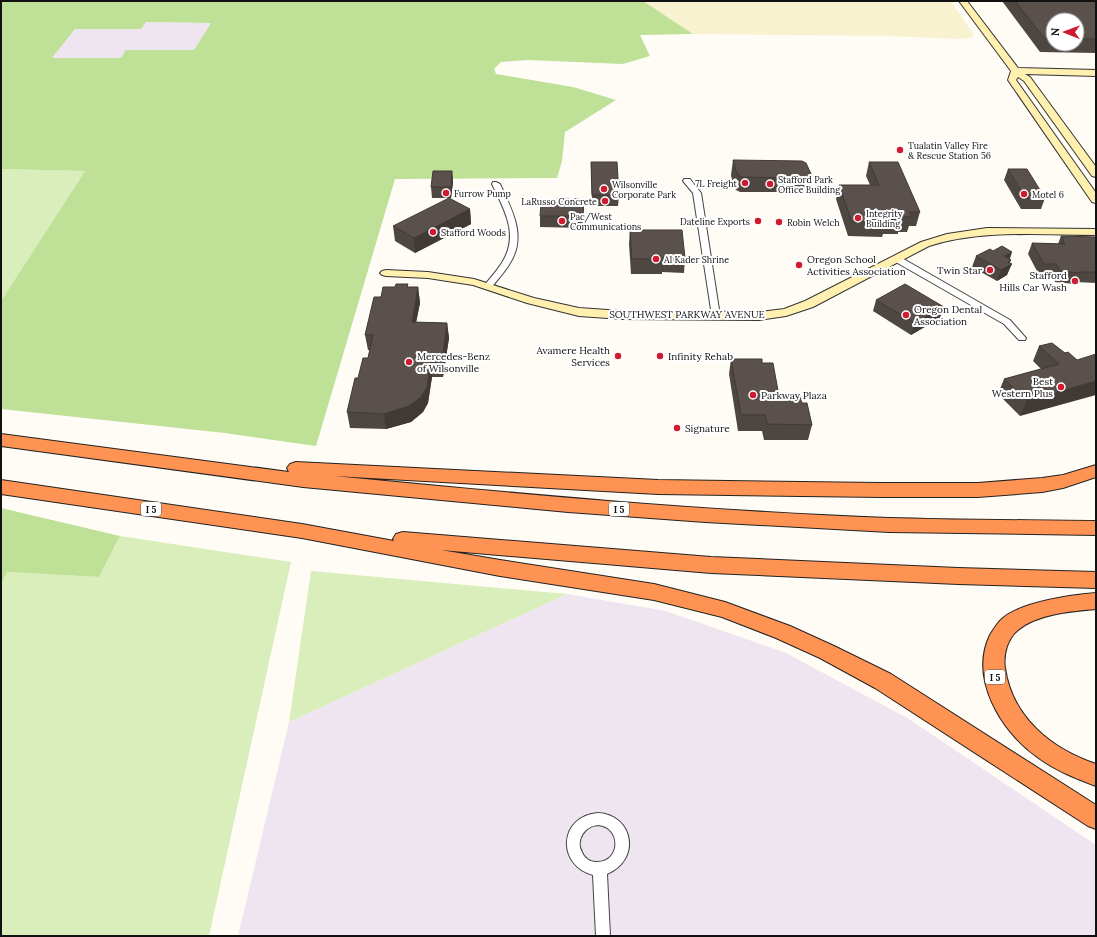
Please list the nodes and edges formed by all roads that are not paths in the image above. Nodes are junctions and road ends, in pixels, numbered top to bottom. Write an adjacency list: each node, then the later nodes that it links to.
1 (963, 1): 2 (street)
2 (1015, 71): 3 (street); 4 (street); 7 (street)
3 (1096, 73)
4 (1096, 174)
5 (687, 181): 12 (street)
6 (496, 184): 11 (street)
7 (1096, 200)
8 (1096, 232): 9 (street, SOUTHWEST PARKWAY AVENUE)
9 (897, 259): 12 (street, SOUTHWEST PARKWAY AVENUE); 13 (street)
10 (386, 273): 11 (street, SOUTHWEST PARKWAY AVENUE)
11 (488, 286): 12 (street, SOUTHWEST PARKWAY AVENUE)
12 (716, 316)
13 (1022, 338)
14 (1, 440): 15 (highway, I 5)
15 (173, 462): 16 (highway, I 5); 18 (highway, I 5)
16 (1096, 471)
17 (1, 487): 19 (highway, I 5)
18 (1096, 527)
19 (302, 531): 20 (highway, I 5); 23 (highway, I 5)
20 (1096, 580)
21 (1096, 602): 22 (highway, I 5)
22 (1096, 775)
23 (1096, 818)
24 (600, 869): 25 (street)
25 (603, 936)

